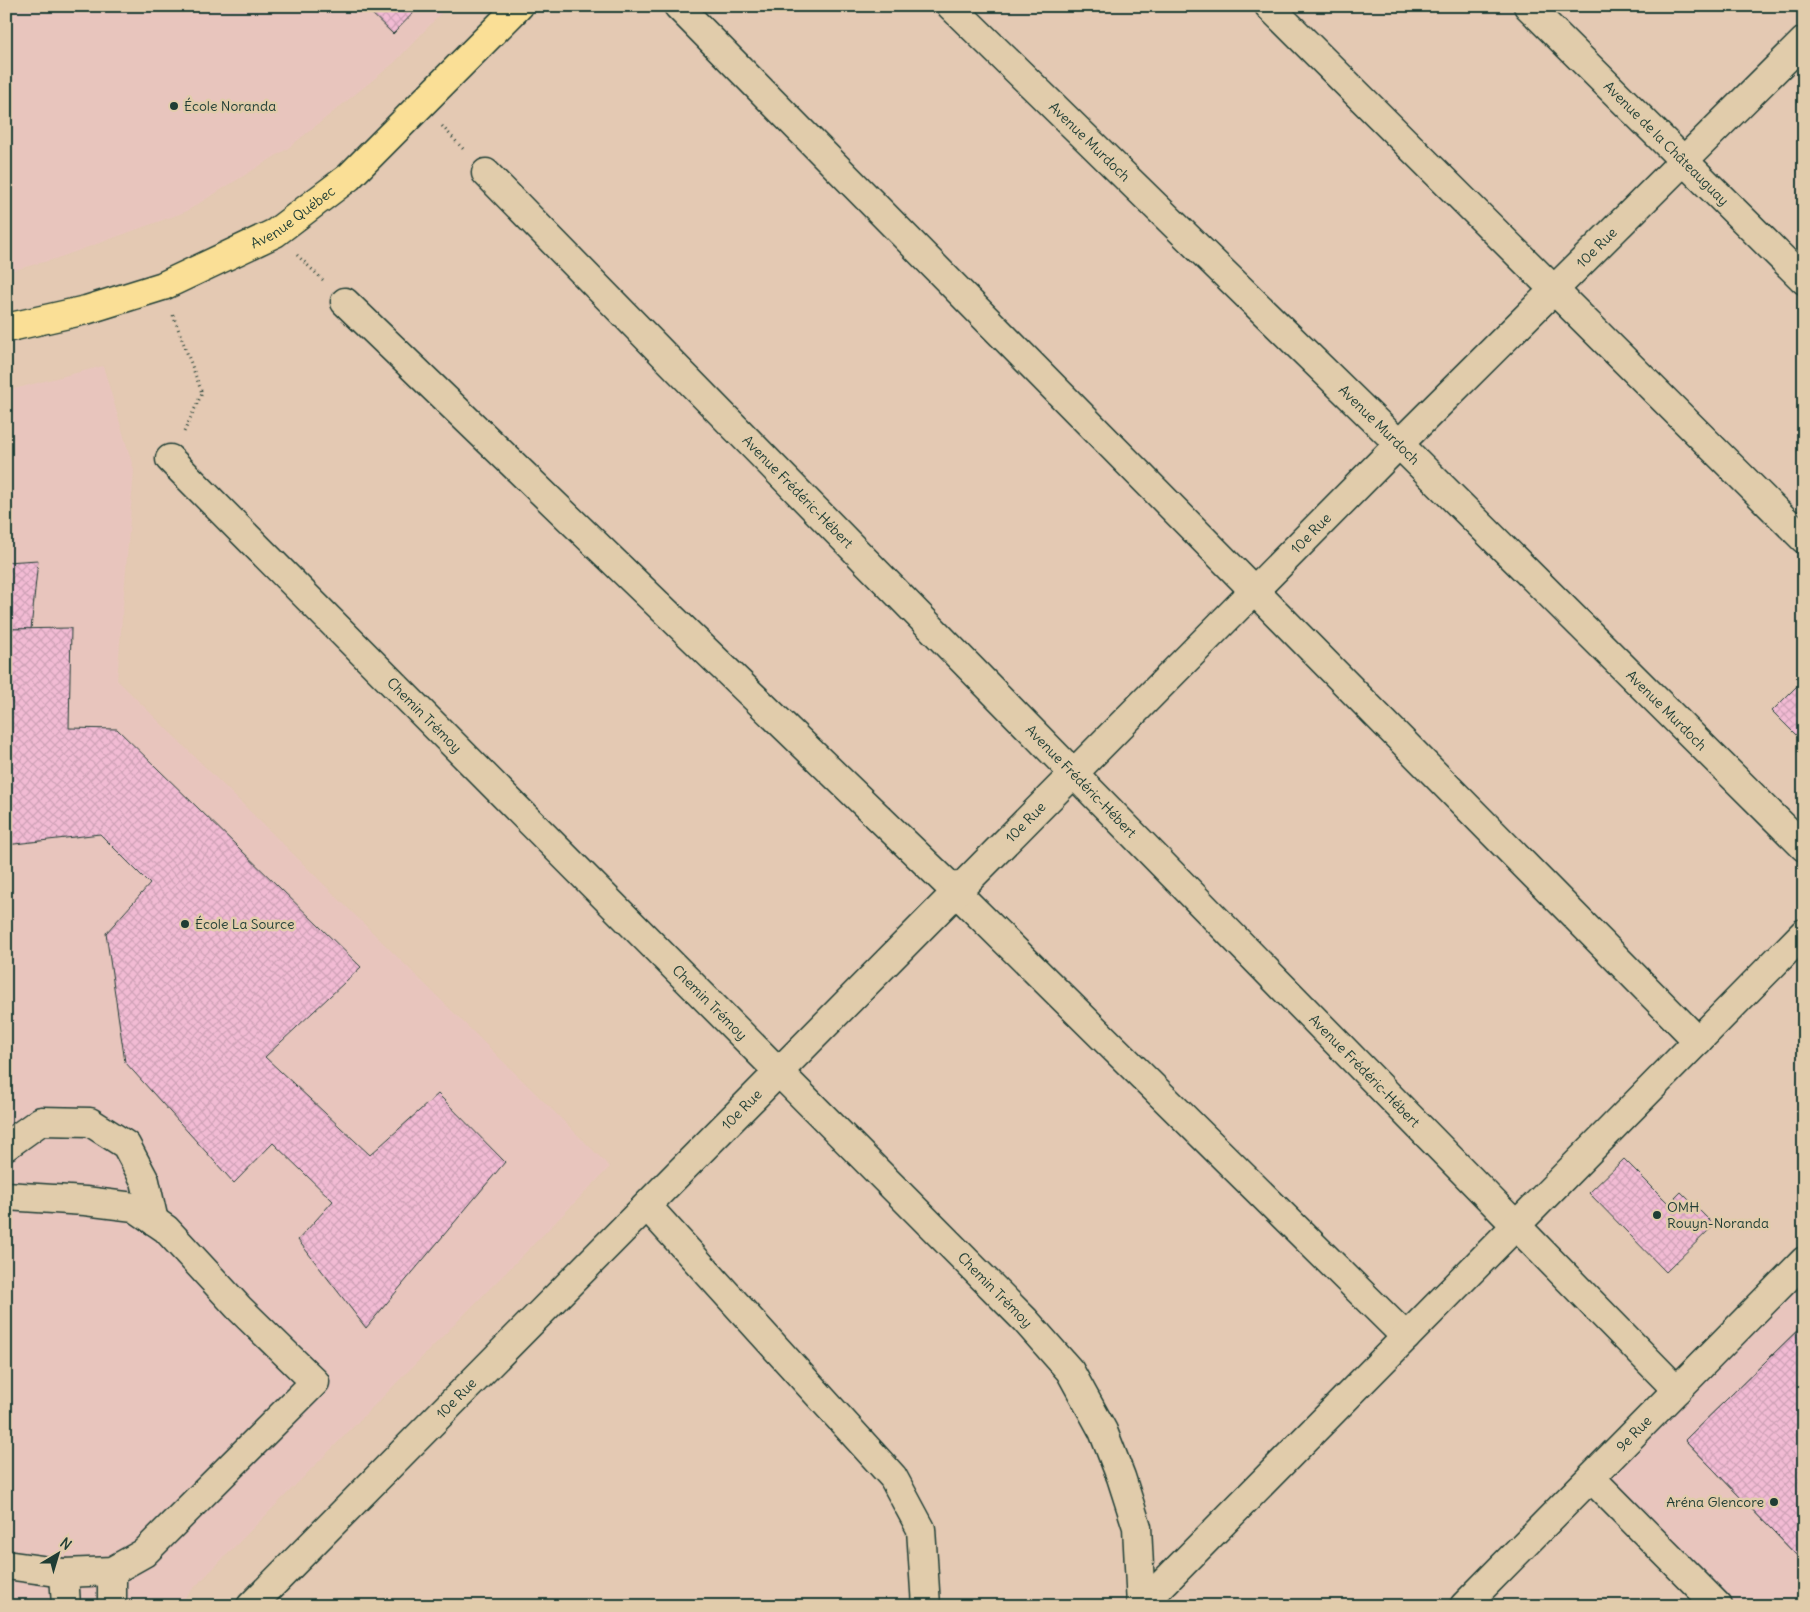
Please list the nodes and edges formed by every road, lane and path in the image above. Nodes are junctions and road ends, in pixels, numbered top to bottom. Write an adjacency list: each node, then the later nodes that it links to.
1 (519, 6): 7 (main road, Avenue Québec)
2 (678, 6): 19 (street)
3 (951, 6): 16 (street, Avenue Murdoch)
4 (1270, 6): 13 (street)
5 (1528, 6): 8 (street, Avenue de la Châteauguay)
6 (1804, 40): 8 (street, 10e Rue)
7 (422, 104): 9 (path); 10 (main road, Avenue Québec)
8 (1684, 160): 11 (street, Avenue de la Châteauguay); 13 (street, 10e Rue)
9 (486, 173): 20 (street, Avenue Frédéric-Hébert)
10 (275, 233): 12 (main road, Avenue Québec); 14 (path)
11 (1804, 280)
12 (162, 286): 15 (main road, Avenue Québec); 17 (path)
13 (1555, 289): 16 (street, 10e Rue); 18 (street)
14 (345, 302): 22 (street)
15 (6, 328)
16 (1399, 444): 19 (street, 10e Rue); 21 (street, Avenue Murdoch)
17 (170, 459): 25 (street, Chemin Trémoy)
18 (1804, 538)
19 (1255, 590): 20 (street, 10e Rue); 24 (street)
20 (1075, 773): 22 (street, 10e Rue); 30 (street, Avenue Frédéric-Hébert)
21 (1804, 847)
22 (957, 893): 25 (street, 10e Rue); 32 (street)
23 (1804, 933): 24 (street)
24 (1698, 1041): 30 (street)
25 (779, 1072): 28 (street, 10e Rue); 42 (street, Chemin Trémoy)
26 (6, 1146): 29 (street)
27 (6, 1196): 29 (street)
28 (647, 1206): 40 (street, 10e Rue); 41 (street)
29 (154, 1221): 36 (street)
30 (1516, 1225): 32 (street); 33 (street, Avenue Frédéric-Hébert)
31 (1804, 1261): 33 (street, 9e Rue)
32 (1406, 1337): 42 (street)
33 (1677, 1390): 34 (street, 9e Rue)
34 (1591, 1478): 43 (street, 9e Rue); 44 (street)
35 (6, 1565): 37 (street)
36 (112, 1571): 37 (street); 39 (street)
37 (64, 1573): 38 (street)
38 (66, 1606)
39 (112, 1606)
40 (251, 1606)
41 (926, 1606)
42 (1141, 1606)
43 (1464, 1606)
44 (1718, 1606)

